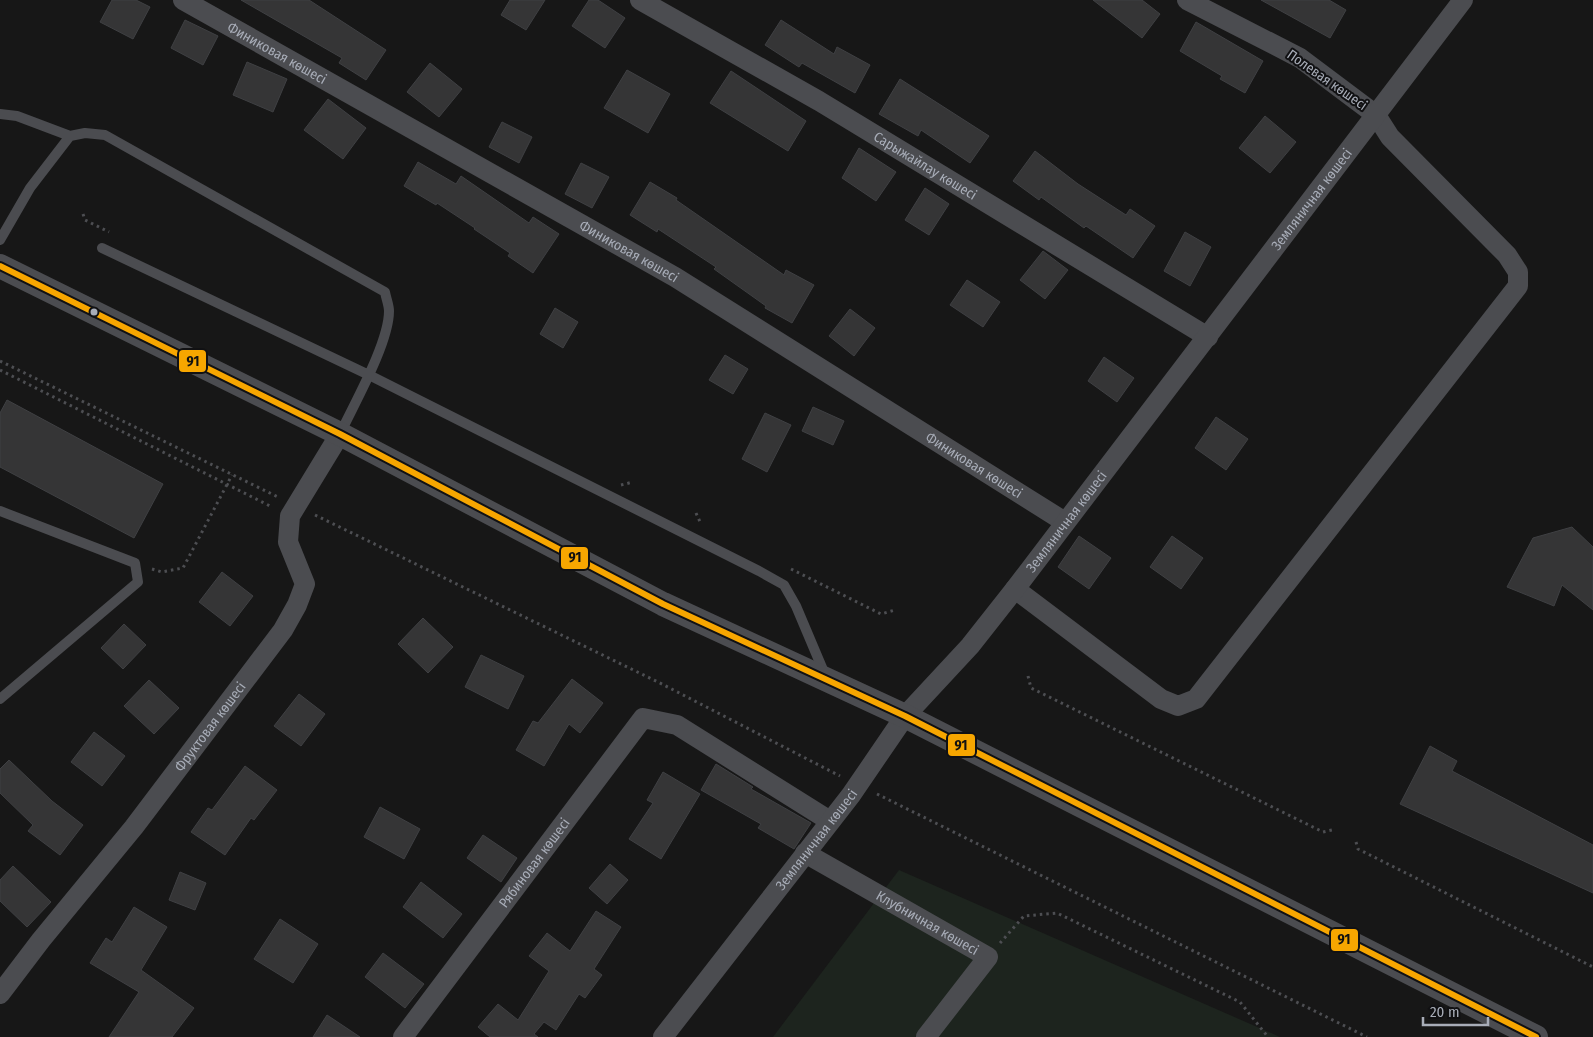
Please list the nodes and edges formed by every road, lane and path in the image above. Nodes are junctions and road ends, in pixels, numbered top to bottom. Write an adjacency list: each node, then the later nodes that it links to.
1 (183, 0): 21 (street, Финиковая көшесі)
2 (640, 0): 11 (street, Сарыжайлау көшесі)
3 (1187, 0): 6 (street, Полевая көшесі)
4 (1463, 0): 6 (street, Земляничная көшесі)
5 (0, 114): 7 (lane)
6 (1376, 114): 11 (street, Земляничная көшесі); 25 (street, Полевая көшесі)
7 (70, 136): 8 (lane); 14 (lane)
8 (0, 240)
9 (102, 248): 14 (lane)
10 (0, 266): 15 (street)
11 (1208, 337): 21 (street, Земляничная көшесі)
12 (0, 361): 16 (path)
13 (0, 370): 17 (path)
14 (369, 374): 15 (lane); 28 (lane)
15 (340, 434): 19 (street, Фруктовая көшесі); 28 (street)
16 (232, 474): 17 (path); 19 (path)
17 (227, 484): 19 (path); 23 (path)
18 (0, 511): 23 (lane)
19 (293, 511): 31 (path); 38 (street, Фруктовая көшесі)
20 (696, 513): 22 (path)
21 (1065, 522): 25 (street, Земляничная көшесі)
22 (709, 528)
23 (135, 563): 29 (lane)
24 (787, 567): 26 (path)
25 (1015, 588): 30 (street, Земляничная көшесі)
26 (895, 610)
27 (1028, 676): 33 (path)
28 (828, 680): 30 (street)
29 (0, 698)
30 (905, 716): 31 (street, Земляничная көшесі); 44 (street)
31 (858, 785): 32 (street, Земляничная көшесі); 43 (path)
32 (830, 821): 35 (street, Земляничная көшесі); 39 (street, Рябиновая көшесі)
33 (1332, 830)
34 (1356, 842): 37 (path)
35 (806, 852): 36 (street, Клубничная көшесі); 40 (street, Земляничная көшесі)
36 (988, 957): 41 (street, Клубничная көшесі); 42 (path)
37 (1593, 967)
38 (0, 994)
39 (403, 1037)
40 (663, 1037)
41 (926, 1037)
42 (1268, 1037)
43 (1367, 1037)
44 (1536, 1037)

